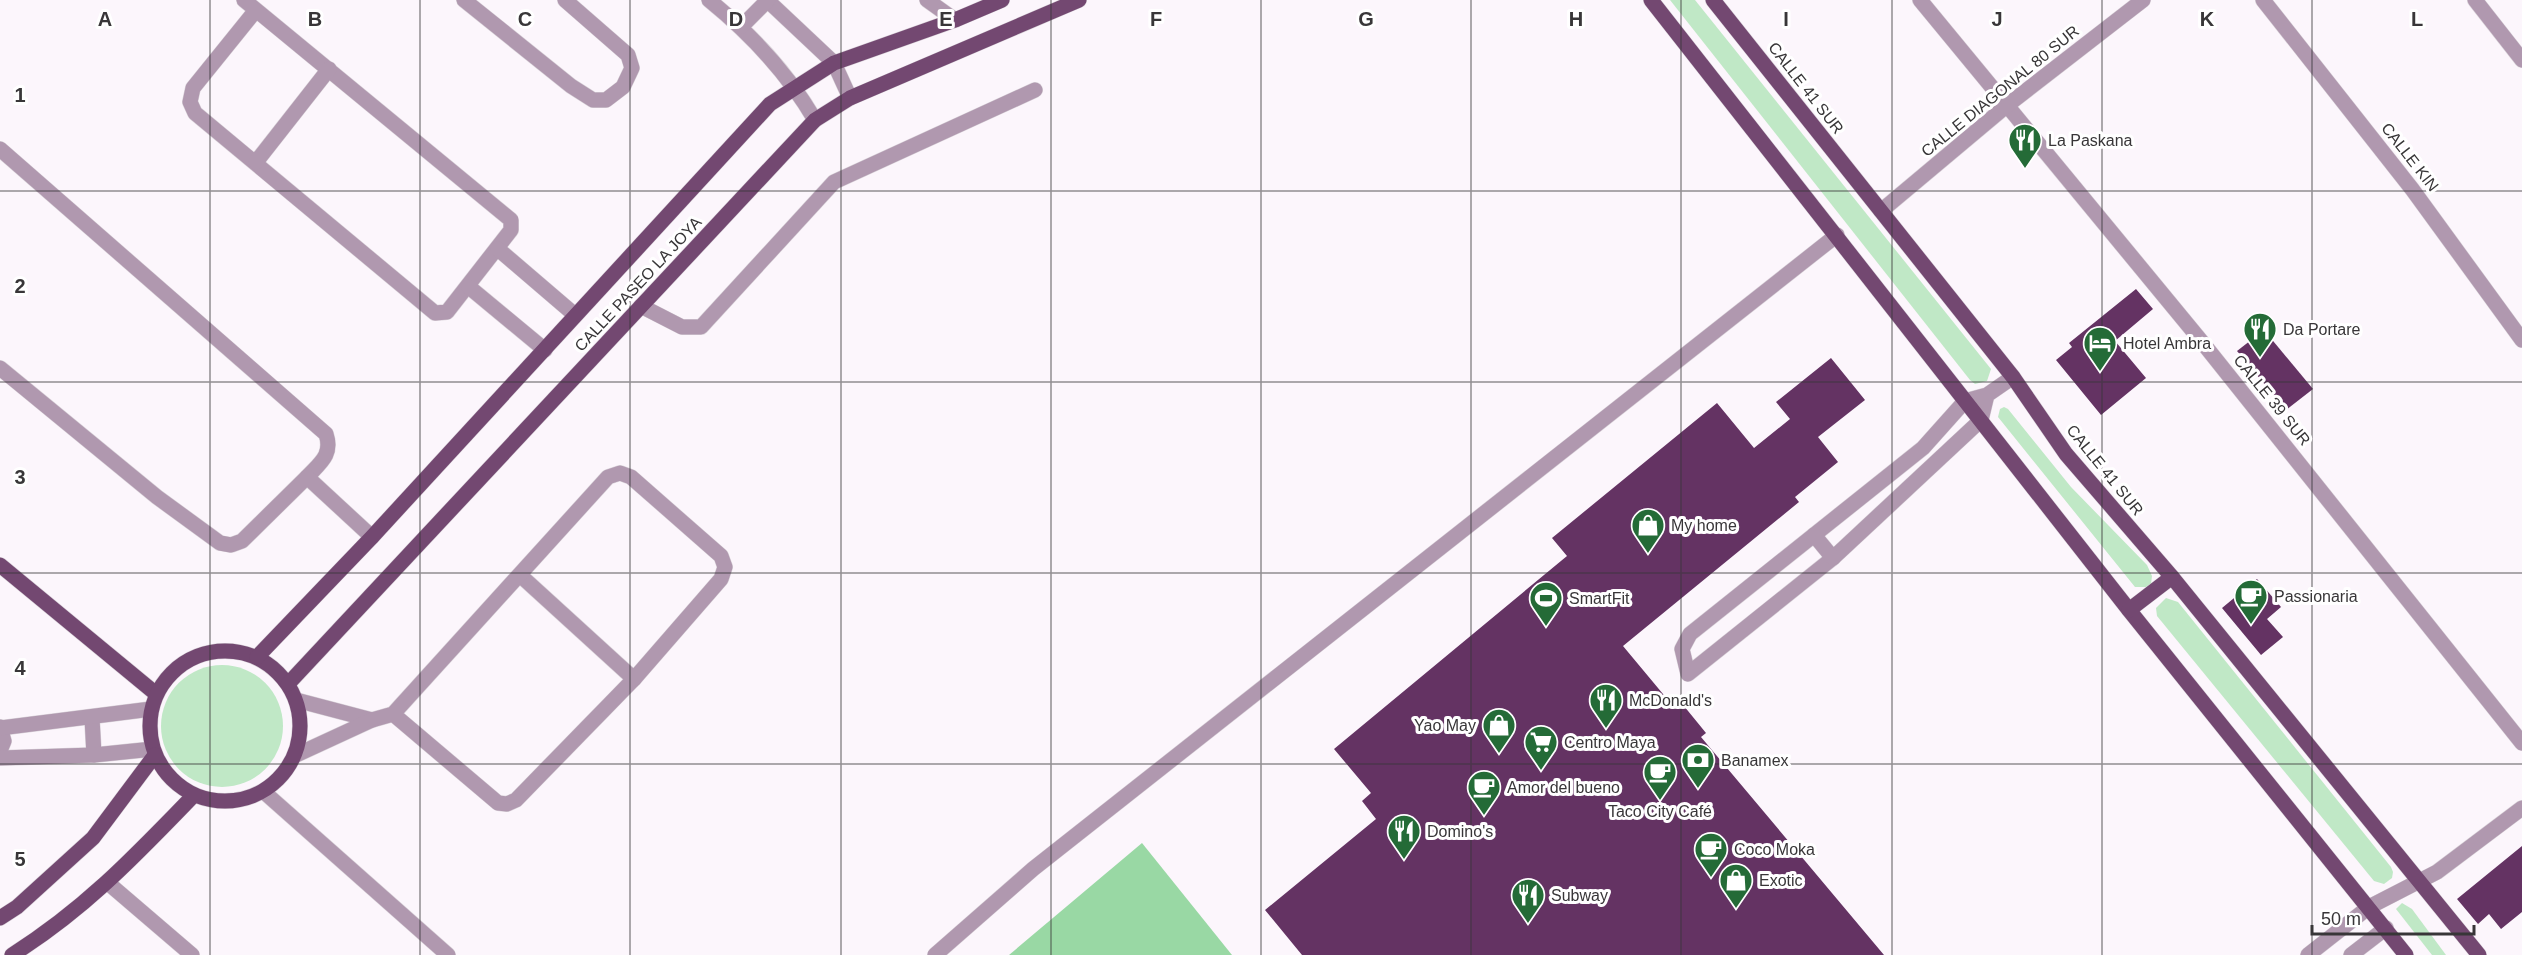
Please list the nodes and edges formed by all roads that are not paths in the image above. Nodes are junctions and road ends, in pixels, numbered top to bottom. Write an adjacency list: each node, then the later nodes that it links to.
1 (244, 0): 15 (street)
2 (464, 0): 3 (street)
3 (565, 0)
4 (709, 0): 17 (street)
5 (767, 0): 17 (street); 19 (street)
6 (927, 0): 16 (street)
7 (1002, 0): 16 (main road, CALLE PASEO LA JOYA)
8 (1079, 0): 23 (main road, CALLE PASEO LA JOYA)
9 (1651, 0): 29 (main road)
10 (1713, 0): 28 (main road, CALLE 41 SUR)
11 (1920, 0): 24 (street, CALLE 39 SUR)
12 (2143, 0): 24 (street, CALLE DIAGONAL 80 SUR)
13 (2263, 0): 34 (street, CALLE KIN)
14 (2475, 0): 18 (street)
15 (256, 10): 20 (street); 27 (street)
16 (955, 20): 19 (main road, CALLE PASEO LA JOYA)
17 (742, 26): 21 (street)
18 (2522, 60)
19 (834, 63): 21 (main road, CALLE PASEO LA JOYA); 23 (street)
20 (330, 69): 27 (street); 30 (street)
21 (795, 86): 25 (street); 33 (main road, CALLE PASEO LA JOYA)
22 (1035, 90): 32 (street)
23 (850, 98): 25 (main road, CALLE PASEO LA JOYA)
24 (2005, 107): 28 (street, CALLE DIAGONAL 80 SUR); 59 (street, CALLE 39 SUR)
25 (815, 120): 32 (main road, CALLE PASEO LA JOYA)
26 (0, 149): 41 (street)
27 (256, 162): 31 (street)
28 (1881, 211): 37 (main road, CALLE 41 SUR)
29 (1838, 236): 39 (main road); 76 (street)
30 (498, 249): 31 (street); 33 (street)
31 (469, 287): 35 (street)
32 (641, 306): 51 (main road, CALLE PASEO LA JOYA)
33 (575, 315): 35 (main road, CALLE PASEO LA JOYA)
34 (2522, 340)
35 (545, 350): 43 (main road, CALLE PASEO LA JOYA)
36 (0, 368): 41 (street)
37 (2013, 377): 38 (street); 47 (main road, CALLE 41 SUR)
38 (1987, 395): 39 (street); 40 (street)
39 (1965, 401): 40 (main road); 42 (street)
40 (1981, 420): 44 (street); 48 (main road)
41 (307, 477): 43 (street)
42 (1814, 535): 44 (street); 44 (street)
43 (372, 537): 49 (main road, CALLE PASEO LA JOYA)
44 (1833, 558)
45 (0, 565): 52 (main road)
46 (521, 576): 50 (street); 50 (street); 55 (street)
47 (2172, 577): 48 (main road); 68 (main road, CALLE 41 SUR)
48 (2129, 610): 70 (main road)
49 (257, 657): 51 (main road); 52 (main road)
50 (634, 679): 55 (street)
51 (288, 684): 53 (main road)
52 (155, 693): 54 (main road)
53 (296, 700): 57 (street); 63 (main road)
54 (151, 709): 56 (street); 61 (main road)
55 (393, 714): 57 (street)
56 (92, 718): 58 (street); 62 (street)
57 (372, 720): 63 (street)
58 (0, 728): 60 (street)
59 (2522, 743)
60 (0, 751)
61 (154, 752): 62 (street); 66 (main road); 71 (main road)
62 (94, 756): 64 (street)
63 (294, 756): 65 (main road)
64 (0, 758)
65 (264, 792): 66 (main road); 75 (street)
66 (194, 795): 69 (main road)
67 (2522, 808): 68 (street)
68 (2417, 882): 70 (street); 80 (main road, CALLE 41 SUR)
69 (108, 883): 73 (main road); 74 (street)
70 (2369, 907): 72 (main road); 77 (street)
71 (0, 918)
72 (2386, 928): 78 (street); 79 (main road)
73 (12, 955)
74 (192, 955)
75 (448, 955)
76 (935, 955)
77 (2308, 955)
78 (2351, 955)
79 (2406, 955)
80 (2479, 955)

